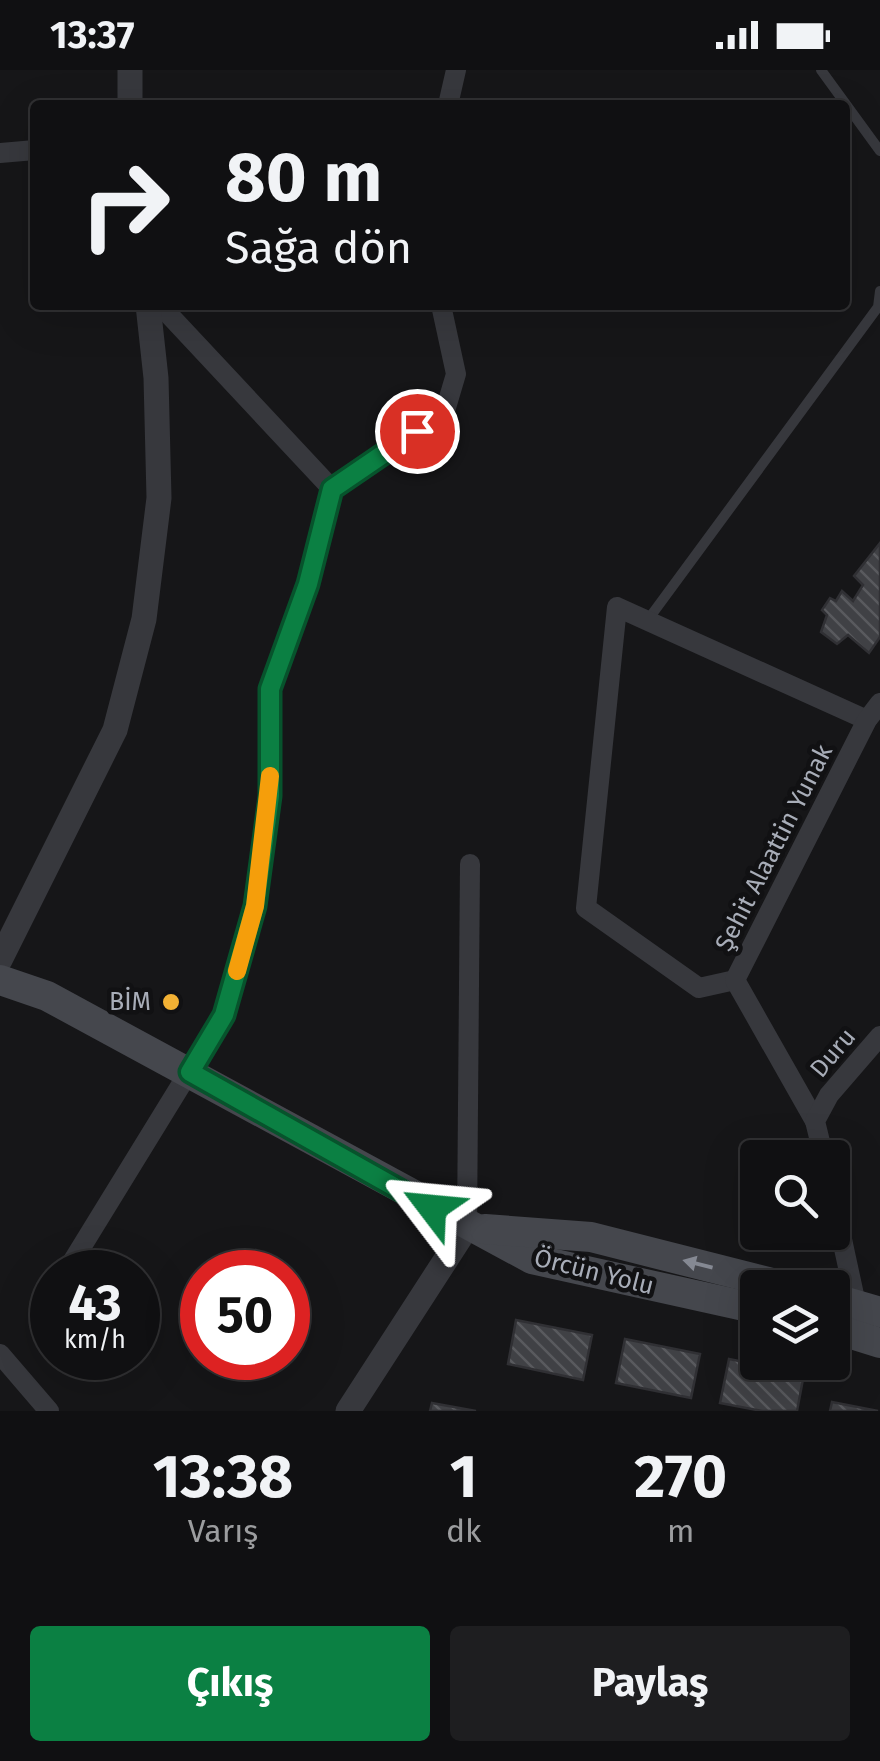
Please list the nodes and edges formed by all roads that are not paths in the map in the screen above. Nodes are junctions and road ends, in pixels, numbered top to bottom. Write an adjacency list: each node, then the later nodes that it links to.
1 (130, 70): 4 (street)
2 (456, 70): 5 (street)
3 (821, 70): 6 (lane)
4 (130, 100)
5 (449, 100)
6 (843, 100)
7 (850, 110): 9 (lane)
8 (30, 150): 10 (street)
9 (880, 151)
10 (0, 153)
11 (880, 291): 16 (lane)
12 (149, 310): 19 (street)
13 (165, 310): 15 (street)
14 (442, 310): 15 (street)
15 (332, 489): 23 (street)
16 (647, 621): 17 (street); 21 (street)
17 (873, 711): 21 (street, Şehit Alaattin Yunak)
18 (470, 864): 26 (street)
19 (0, 960)
20 (0, 980): 23 (main road)
21 (735, 980): 24 (street, Şehit Alaattin Yunak)
22 (880, 1036): 24 (street, Duru)
23 (190, 1072): 26 (main road); 27 (street)
24 (814, 1121): 25 (street)
25 (819, 1140)
26 (467, 1227): 29 (main road, Örcün Yolu, one-way to 26); 31 (main road, Örcün Yolu); 36 (street)
27 (80, 1250)
28 (844, 1250): 30 (street)
29 (740, 1275)
30 (856, 1305)
31 (740, 1306)
32 (850, 1334): 33 (main road)
33 (880, 1343)
34 (0, 1354): 35 (street)
35 (49, 1411)
36 (348, 1411)

